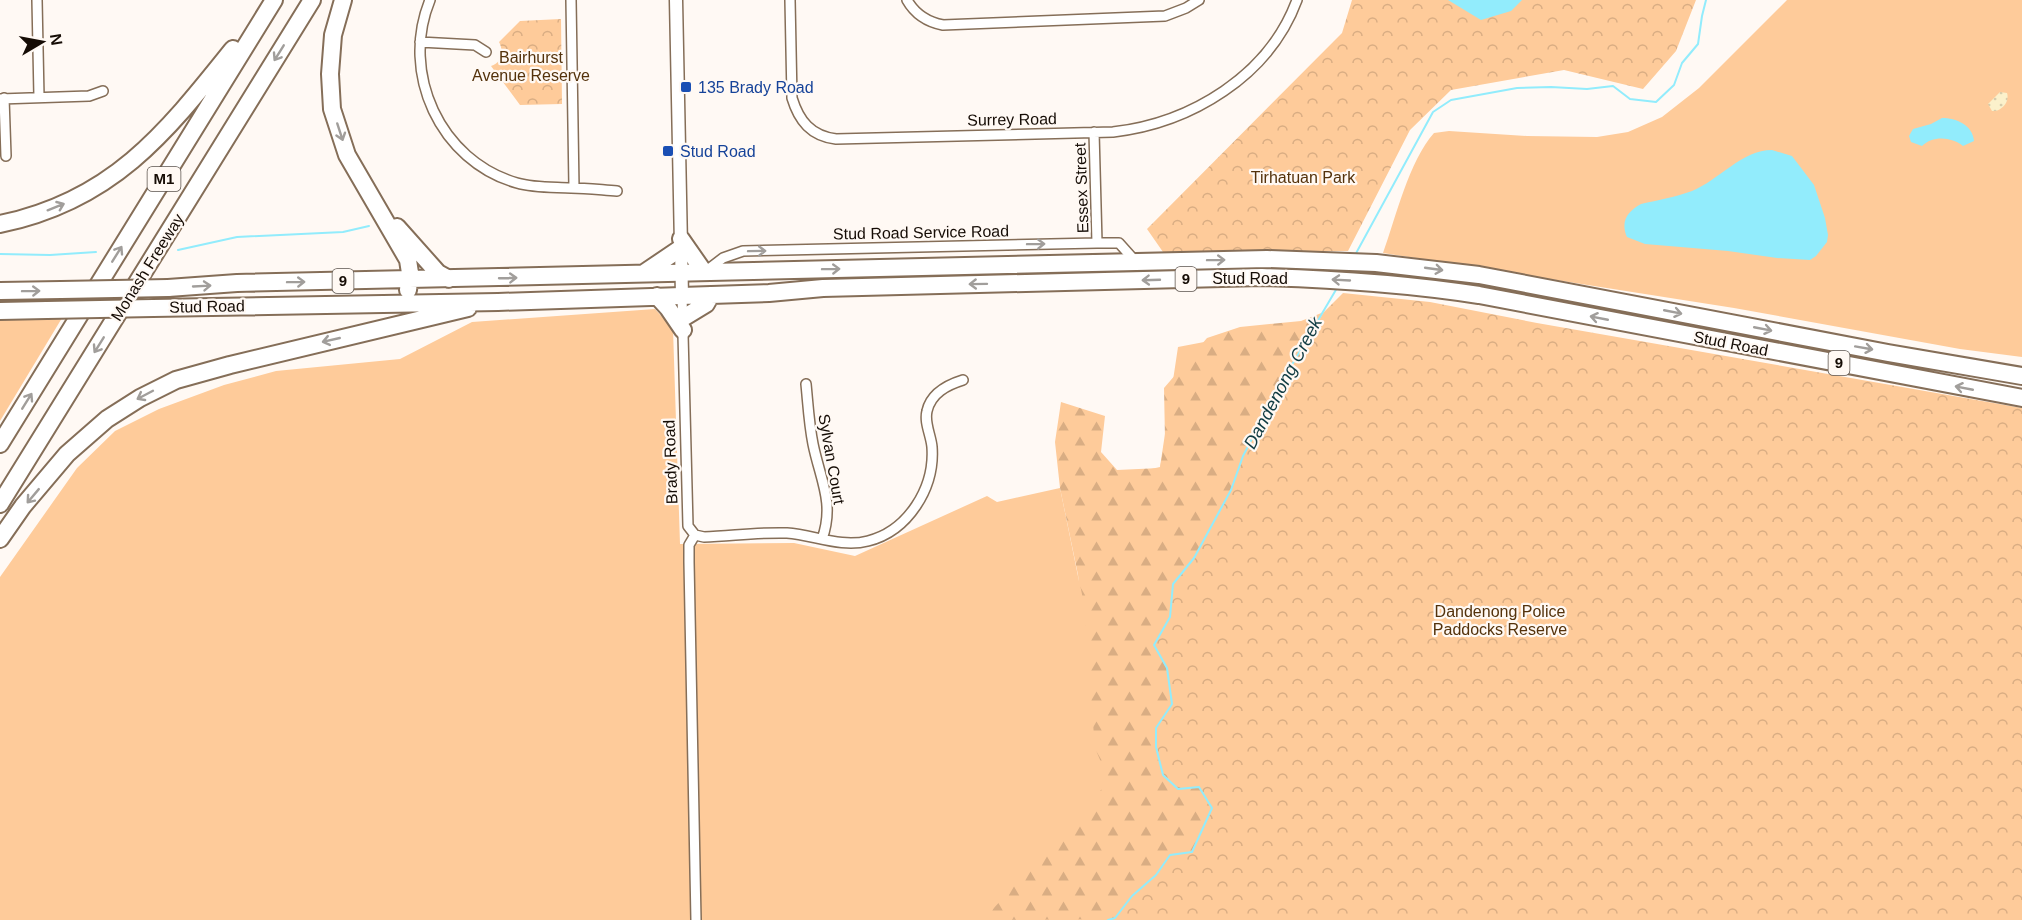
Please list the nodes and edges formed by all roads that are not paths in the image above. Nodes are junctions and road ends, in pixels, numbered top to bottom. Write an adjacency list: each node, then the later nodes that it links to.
1 (37, 0): 15 (street)
2 (273, 0): 22 (highway, one-way to 2); 44 (highway, Monash Freeway / M1, one-way to 2)
3 (312, 0): 45 (highway, Monash Freeway / M1, one-way to 45)
4 (343, 0): 21 (highway, one-way to 21)
5 (430, 0): 12 (street)
6 (571, 0): 19 (street)
7 (676, 0): 24 (main road, Brady Road)
8 (790, 0): 17 (street, Surrey Road)
9 (907, 0): 10 (street)
10 (1199, 0)
11 (1297, 0): 17 (street, Surrey Road)
12 (420, 42): 13 (street); 19 (street)
13 (486, 52)
14 (103, 91): 15 (street)
15 (39, 97): 16 (street)
16 (2, 98): 18 (street)
17 (1094, 132): 23 (street, Essex Street)
18 (6, 156)
19 (574, 188): 20 (street)
20 (617, 191)
21 (380, 214): 29 (highway); 30 (highway)
22 (0, 224)
23 (1097, 243): 25 (street, Stud Road Service Road); 26 (street, Stud Road Service Road, one-way to 23)
24 (681, 244): 26 (highway); 27 (main road, Brady Road); 28 (highway)
25 (1136, 262): 26 (highway, Stud Road / 9, one-way to 25); 40 (highway, Stud Road / 9, one-way to 40)
26 (704, 272): 27 (highway, Stud Road / 9)
27 (682, 273): 28 (highway, Stud Road / 9); 34 (main road, Brady Road)
28 (644, 274): 29 (highway, Stud Road / 9, one-way to 28)
29 (449, 279): 30 (highway, Stud Road / 9)
30 (409, 280): 31 (highway, Stud Road / 9, one-way to 30, bridge); 35 (highway)
31 (0, 291)
32 (711, 295): 34 (highway, Stud Road / 9); 38 (highway); 43 (highway, Stud Road / 9, one-way to 32)
33 (657, 296): 34 (highway, Stud Road / 9); 36 (highway, Stud Road / 9); 38 (highway)
34 (682, 296): 38 (street, Brady Road)
35 (407, 302): 36 (highway, Stud Road / 9); 37 (highway, Stud Road / 9, bridge); 39 (highway)
36 (498, 302): 39 (highway)
37 (0, 311)
38 (683, 324): 46 (street, Brady Road)
39 (388, 328): 47 (highway, one-way to 47)
40 (2022, 376)
41 (963, 380): 48 (street)
42 (806, 384): 48 (street, Sylvan Court)
43 (2022, 398)
44 (0, 444)
45 (0, 504)
46 (694, 536): 48 (street); 49 (street, Brady Road)
47 (0, 539)
48 (822, 539)
49 (696, 920)

